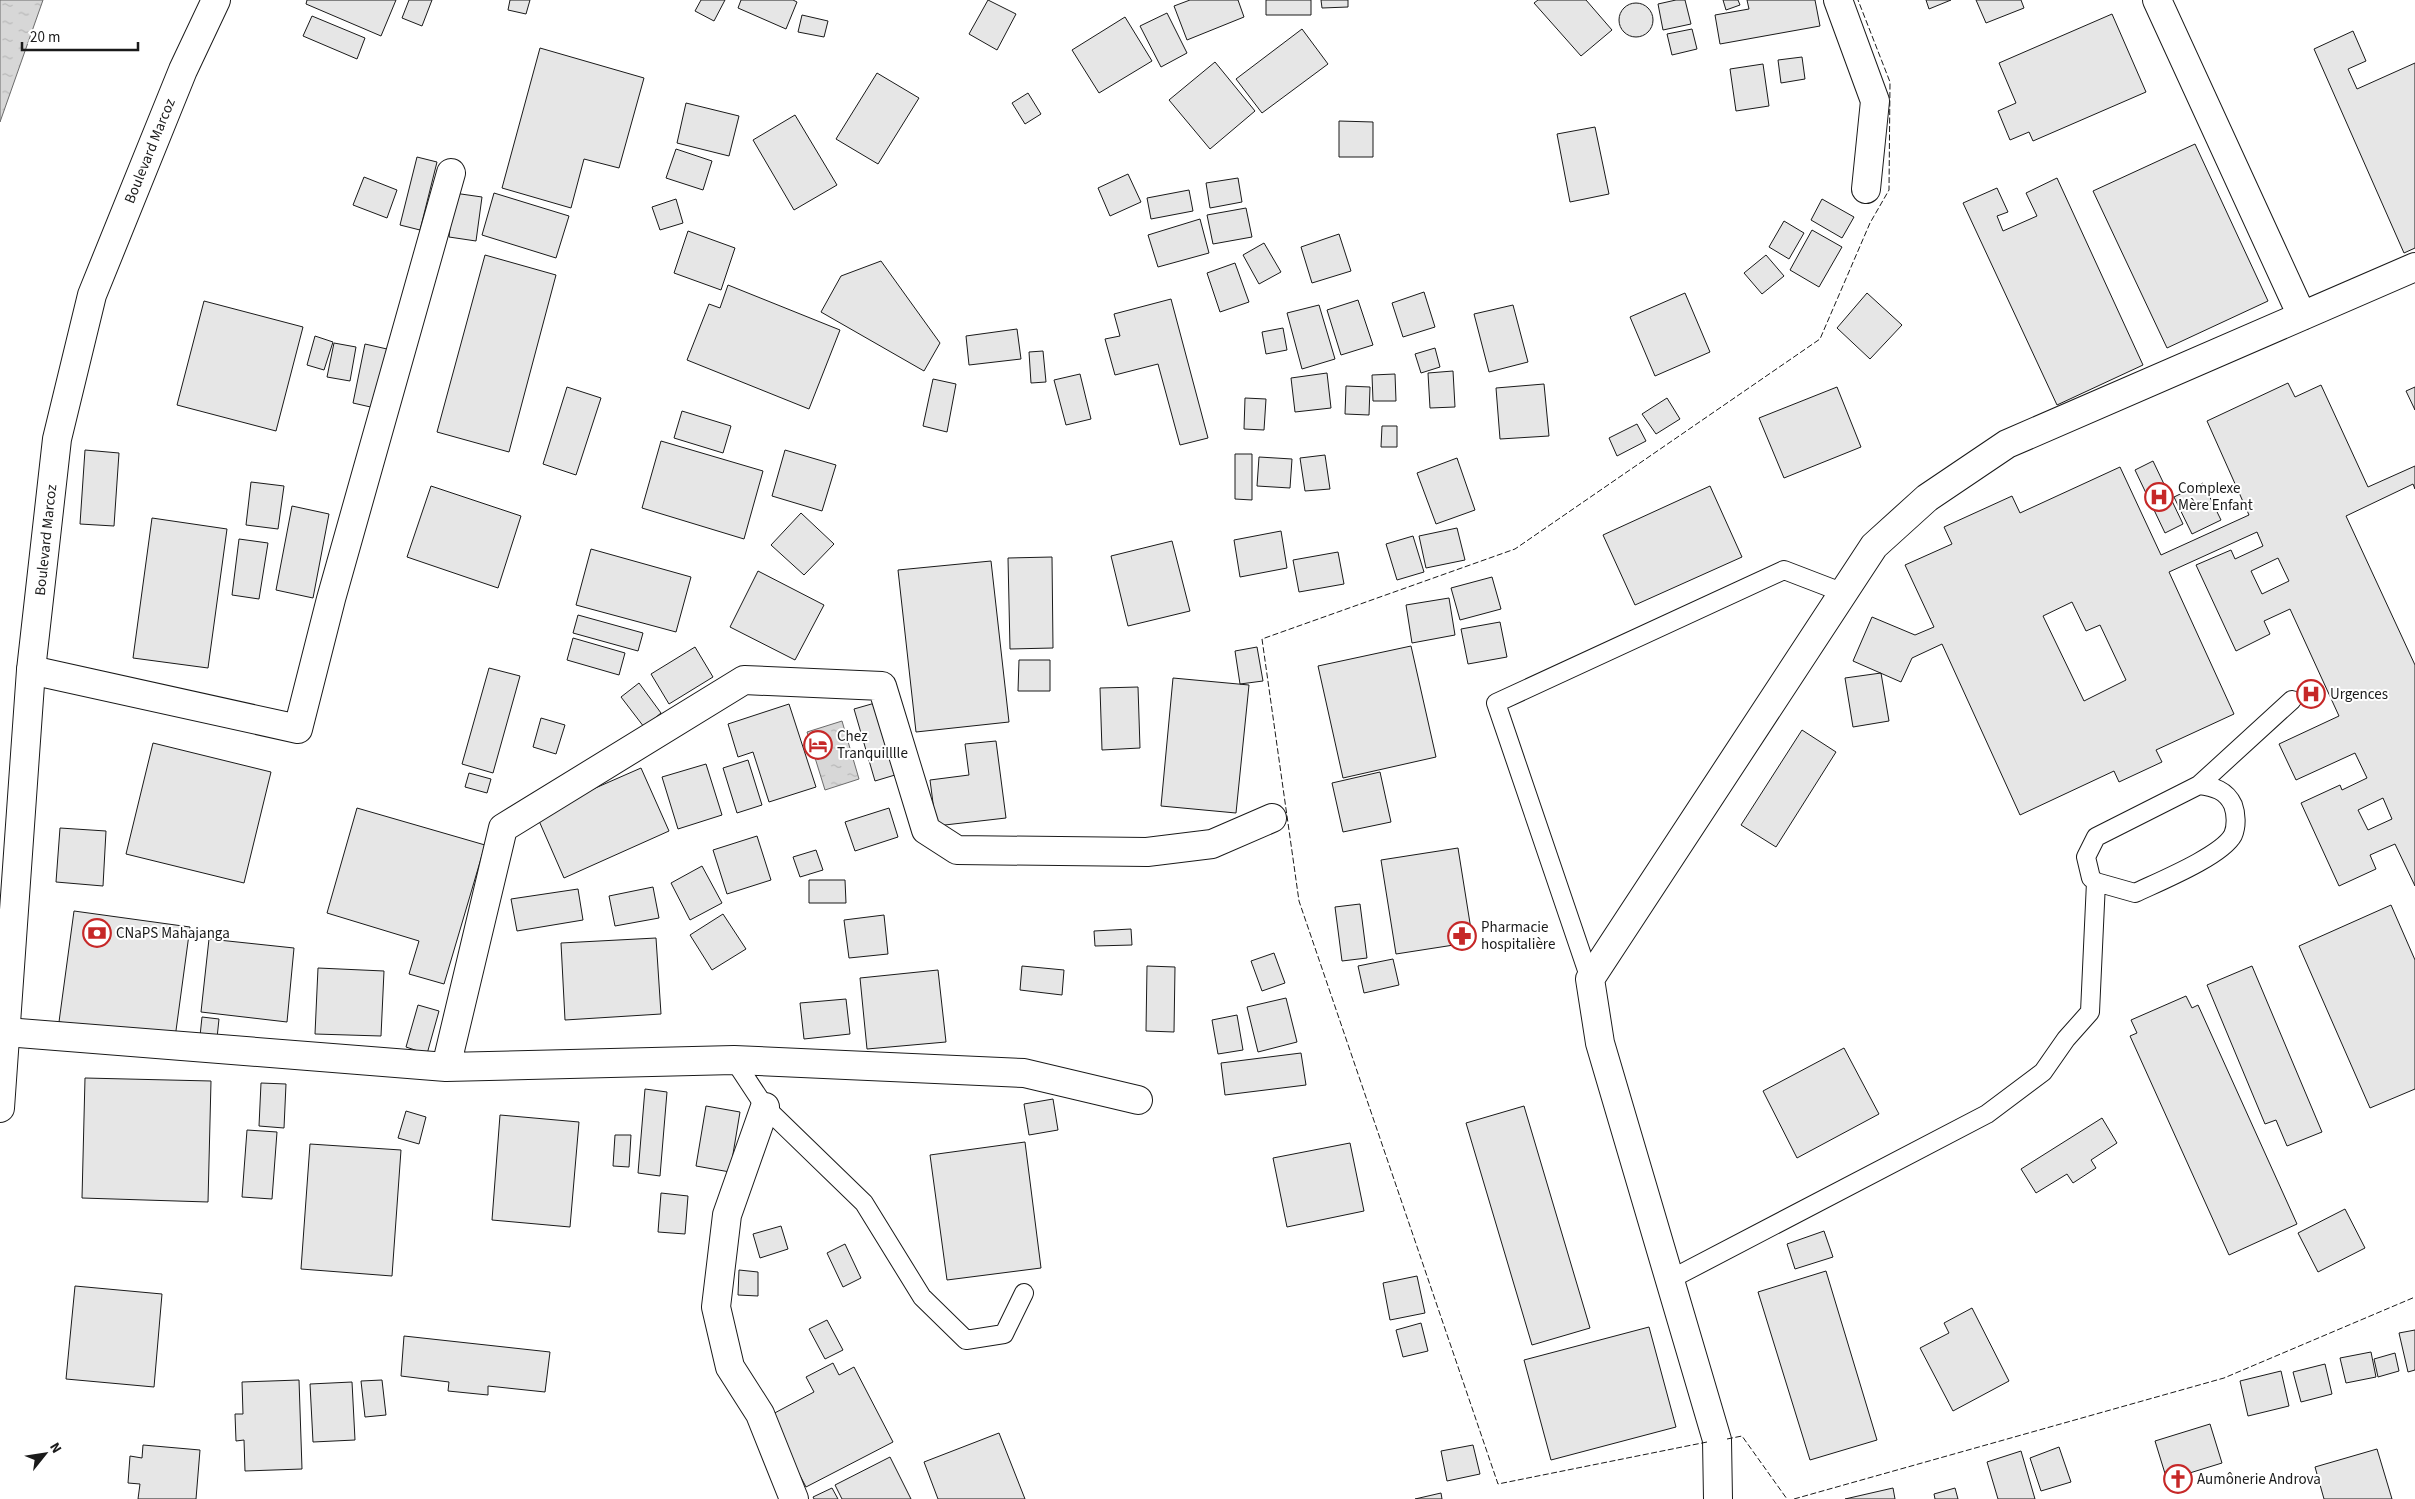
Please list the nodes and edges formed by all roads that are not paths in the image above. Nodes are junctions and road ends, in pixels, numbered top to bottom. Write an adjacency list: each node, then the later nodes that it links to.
1 (216, 0): 9 (street, Boulevard Marcoz)
2 (1838, 0): 5 (street)
3 (2157, 0): 7 (street)
4 (451, 173): 9 (street)
5 (1866, 189)
6 (2415, 267): 7 (street)
7 (2302, 316): 8 (street)
8 (1844, 593): 14 (street); 14 (lane)
9 (31, 670): 15 (street, Boulevard Marcoz)
10 (2292, 700): 11 (lane)
11 (2199, 785): 13 (lane); 13 (lane)
12 (1272, 818): 17 (street)
13 (2096, 882): 21 (lane)
14 (1590, 980): 21 (street)
15 (6, 1032): 17 (street); 20 (street, Boulevard Marcoz)
16 (734, 1060): 17 (street); 18 (street); 19 (lane)
17 (446, 1067)
18 (1138, 1100)
19 (765, 1107): 22 (lane); 23 (street)
20 (0, 1108)
21 (1671, 1279): 24 (street)
22 (1024, 1293)
23 (794, 1499)
24 (1718, 1499)

